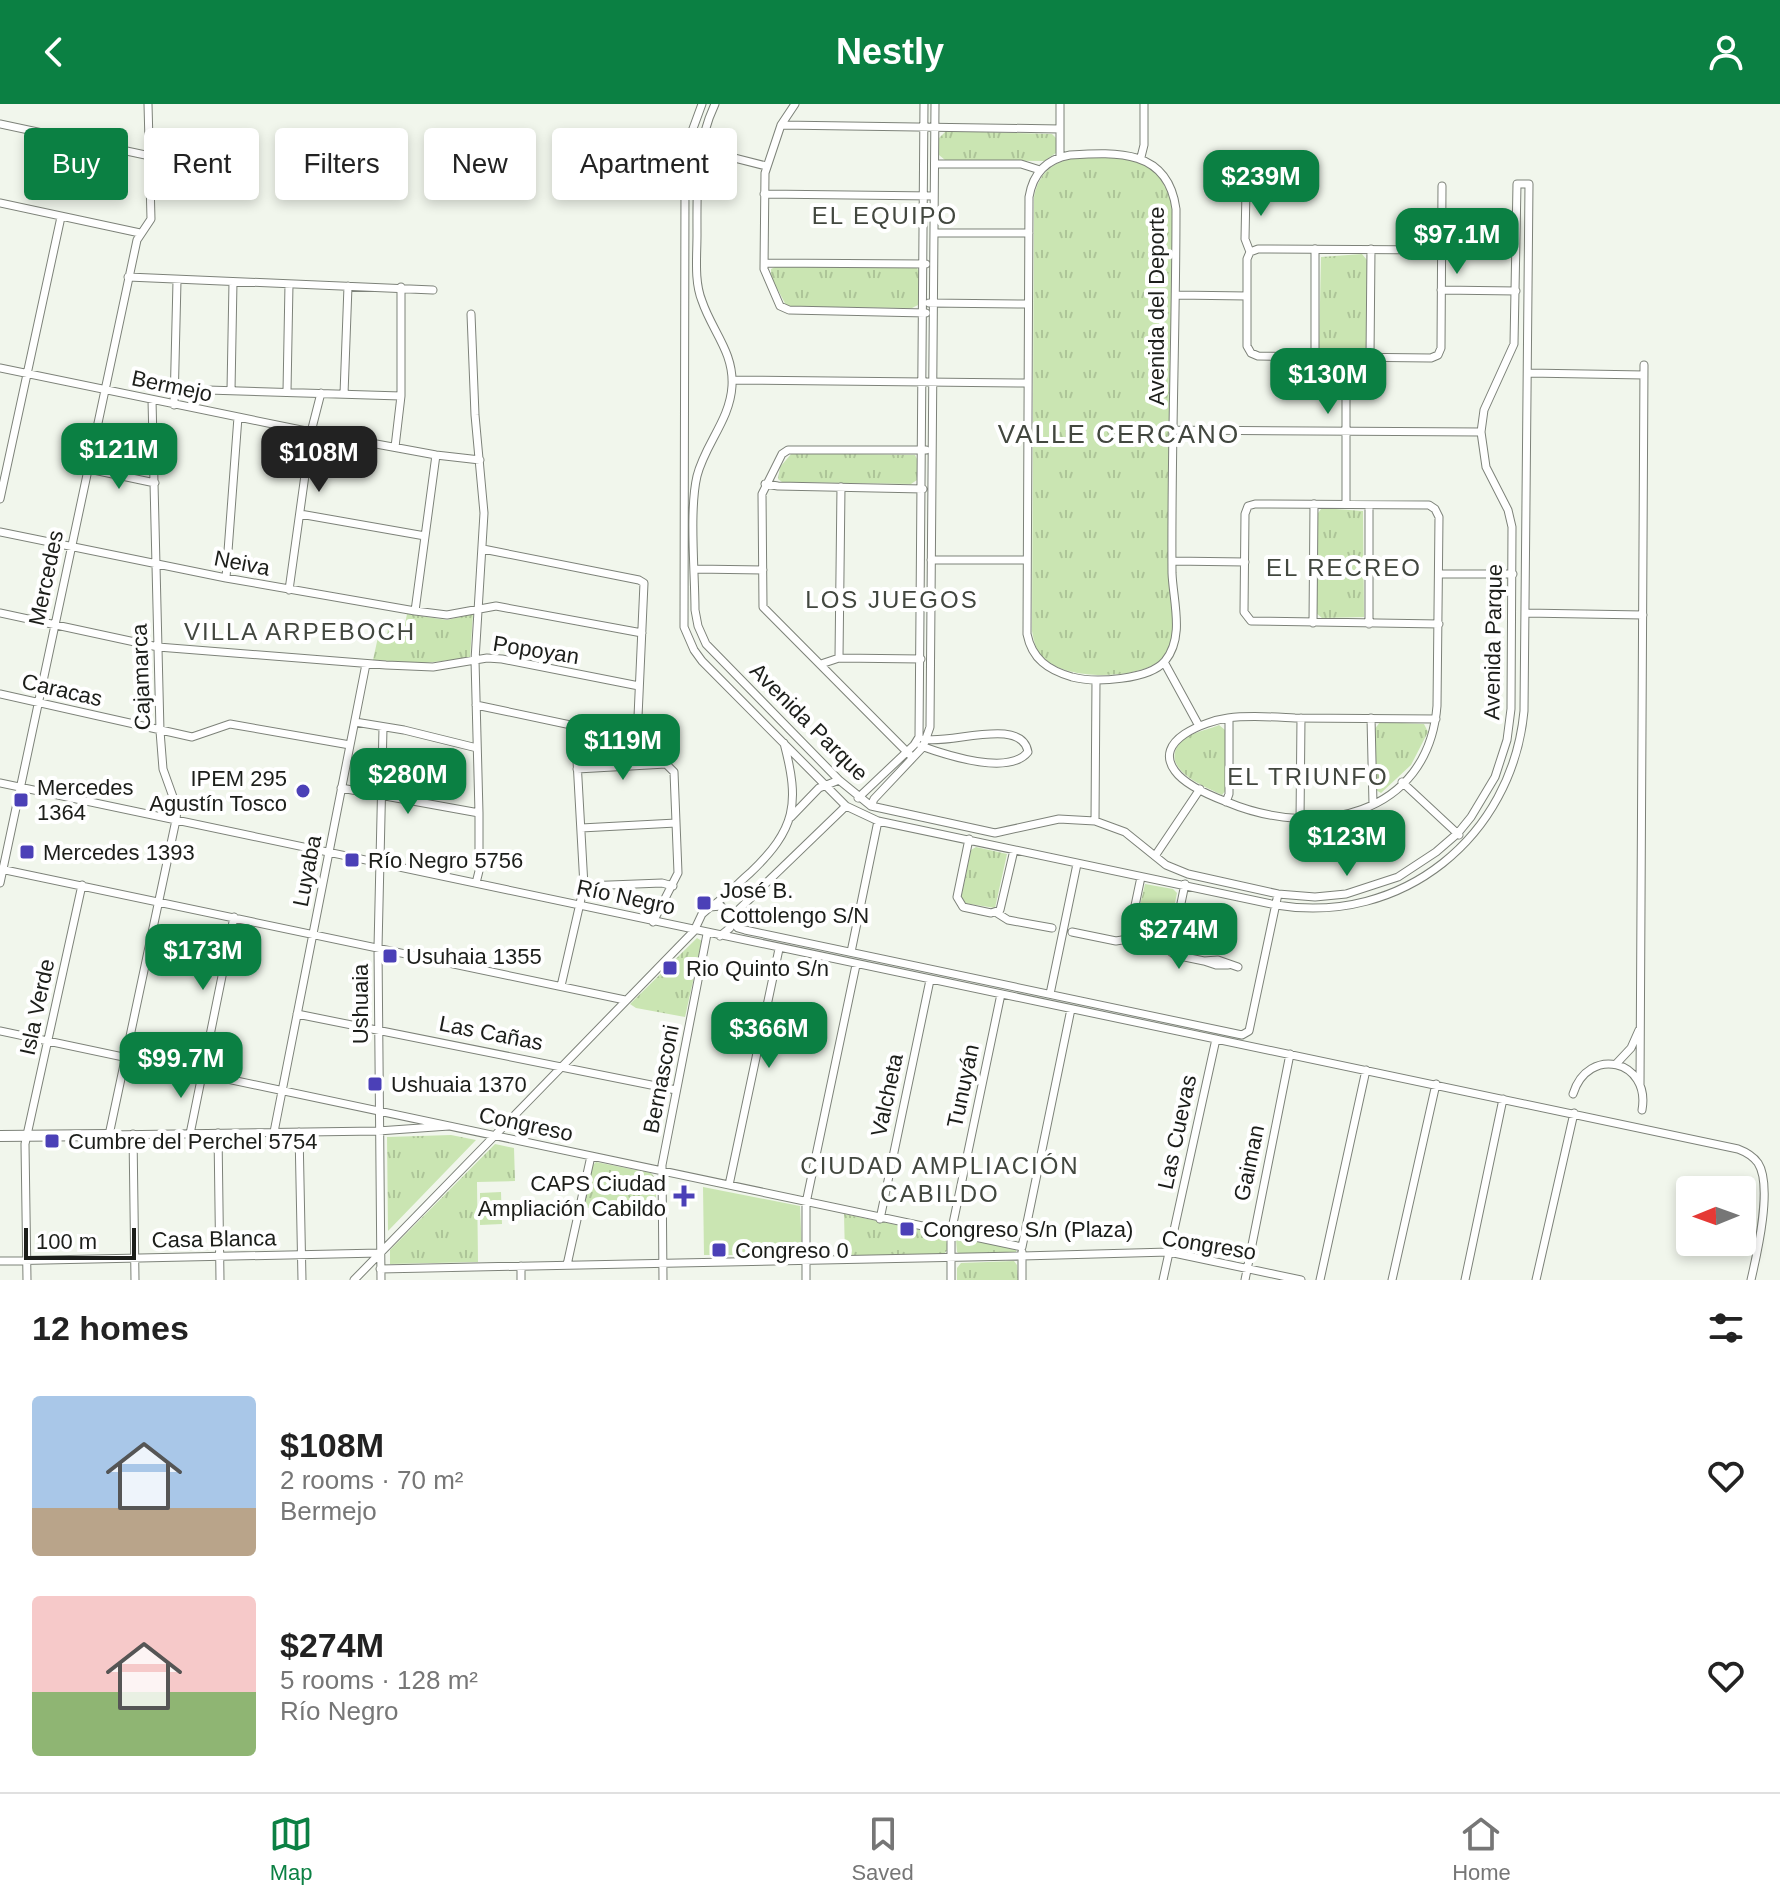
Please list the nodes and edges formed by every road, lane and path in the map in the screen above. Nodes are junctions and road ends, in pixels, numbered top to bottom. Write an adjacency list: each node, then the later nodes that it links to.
1 (148, 104): 11 (street, Mercedes)
2 (702, 104): 12 (street, Avenida Parque)
3 (715, 104): 13 (street, Avenida Parque)
4 (795, 104): 10 (street)
5 (924, 104): 14 (street)
6 (935, 104): 15 (street)
7 (1060, 104): 16 (street)
8 (1144, 104): 19 (street)
9 (0, 124): 17 (street)
10 (781, 125): 14 (street); 22 (street)
11 (149, 128)
12 (695, 128)
13 (706, 128)
14 (924, 128): 15 (street); 27 (street)
15 (934, 128): 16 (street); 21 (street)
16 (1060, 129): 18 (street)
17 (144, 155)
18 (1060, 157): 19 (street); 23 (street)
19 (1141, 157): 53 (street, Avenida del Deporte)
20 (737, 159): 22 (street)
21 (935, 164): 23 (street); 28 (street)
22 (766, 166): 26 (street)
23 (1040, 170): 36 (street)
24 (1442, 186): 39 (street)
25 (1246, 190): 40 (street)
26 (764, 194): 27 (street); 41 (street)
27 (923, 196): 28 (street); 42 (street)
28 (934, 196): 35 (street)
29 (151, 200): 34 (street, Mercedes)
30 (685, 200): 154 (street, Avenida Parque)
31 (697, 200): 71 (street, Avenida Parque)
32 (0, 203): 33 (street)
33 (61, 217): 34 (street); 69 (street)
34 (140, 233): 44 (street, Mercedes)
35 (934, 233): 36 (street); 43 (street)
36 (1029, 233): 57 (street)
37 (1315, 249): 38 (street); 40 (street); 63 (street)
38 (1371, 249): 39 (street); 65 (street)
39 (1441, 250): 51 (street)
40 (1250, 252): 54 (street)
41 (764, 263): 42 (street); 58 (street)
42 (923, 264): 43 (street); 55 (street)
43 (934, 264): 56 (street)
44 (128, 277): 45 (street); 77 (street, Mercedes)
45 (177, 281): 46 (street); 75 (street)
46 (233, 282): 47 (street); 76 (street)
47 (289, 284): 48 (street); 78 (street)
48 (348, 286): 49 (street); 80 (street)
49 (401, 287): 50 (street); 81 (street)
50 (433, 290)
51 (1441, 290): 52 (street); 65 (street)
52 (1516, 291): 61 (street, Avenida Parque); 62 (street, Avenida Parque)
53 (1176, 295): 54 (street); 85 (street, Avenida del Deporte)
54 (1247, 296): 63 (street)
55 (923, 303): 56 (street); 58 (street)
56 (933, 303): 57 (street); 59 (street)
57 (1028, 304): 74 (street)
58 (923, 313): 59 (street); 72 (street)
59 (933, 313): 73 (street)
60 (471, 314): 93 (street)
61 (1514, 344): 62 (street); 88 (street, Avenida Parque)
62 (1528, 344): 68 (street, Avenida Parque)
63 (1315, 357): 64 (street)
64 (1346, 357): 65 (street); 86 (street)
65 (1370, 357)
66 (1644, 365): 70 (street)
67 (0, 368): 69 (street, Bermejo)
68 (1528, 373): 70 (street); 106 (street, Avenida Parque)
69 (28, 374): 77 (street, Bermejo); 100 (street)
70 (1644, 375): 126 (street)
71 (732, 380): 72 (street); 116 (street, Avenida Parque)
72 (923, 382): 73 (street); 90 (street)
73 (932, 382): 74 (street); 91 (street)
74 (1028, 383): 112 (street)
75 (175, 389): 76 (street); 83 (street)
76 (231, 390): 78 (street)
77 (106, 391): 82 (street, Bermejo); 94 (street, Mercedes)
78 (287, 391): 79 (street)
79 (321, 393): 80 (street); 87 (street)
80 (344, 394): 81 (street)
81 (401, 396): 89 (street)
82 (152, 400): 83 (street, Bermejo); 95 (street, Cajamarca)
83 (174, 405): 84 (street, Bermejo)
84 (238, 417): 87 (street, Bermejo); 120 (street)
85 (1174, 430): 86 (street); 113 (street, Avenida del Deporte)
86 (1346, 431): 88 (street); 102 (street)
87 (311, 432): 89 (street, Bermejo); 104 (street)
88 (1481, 432): 105 (street, Avenida Parque)
89 (395, 447): 92 (street, Bermejo)
90 (922, 450): 91 (street); 96 (street); 98 (street)
91 (932, 450): 99 (street)
92 (436, 455): 93 (street, Bermejo); 108 (street)
93 (480, 460): 110 (street)
94 (89, 469): 95 (street); 109 (street, Mercedes)
95 (155, 483): 115 (street, Cajamarca)
96 (765, 484): 97 (street); 117 (street)
97 (841, 487): 98 (street); 133 (street)
98 (921, 489): 99 (street); 134 (street)
99 (931, 489): 111 (street)
100 (0, 499)
101 (1314, 504): 102 (street); 114 (street); 127 (street)
102 (1346, 504): 103 (street)
103 (1369, 505): 118 (street); 128 (street)
104 (300, 514): 108 (street); 121 (street)
105 (1511, 519): 106 (street); 119 (street, Avenida Parque)
106 (1526, 520): 125 (street, Avenida Parque)
107 (0, 532): 109 (street, Neiva)
108 (425, 536): 123 (street)
109 (71, 547): 115 (street, Neiva); 130 (street, Mercedes)
110 (483, 549): 122 (street); 131 (street)
111 (931, 560): 112 (street); 135 (street)
112 (1026, 560): 140 (street)
113 (1172, 561): 114 (street); 137 (street, Avenida del Deporte)
114 (1245, 562): 127 (street)
115 (155, 565): 120 (street, Neiva); 132 (street, Cajamarca)
116 (695, 569): 117 (street); 149 (street, Avenida Parque)
117 (763, 570): 139 (street)
118 (1439, 574): 119 (street); 129 (street)
119 (1513, 574): 184 (street, Avenida Parque)
120 (226, 578): 121 (street, Neiva)
121 (289, 590): 123 (street, Neiva)
122 (478, 609): 123 (street, Neiva); 131 (street, Neiva); 136 (street)
123 (415, 611)
124 (0, 613): 130 (street, Popoyan)
125 (1525, 613): 126 (street); 186 (street, Avenida Parque)
126 (1643, 615): 231 (street)
127 (1313, 623): 128 (street)
128 (1369, 624): 129 (street)
129 (1439, 624): 148 (street)
130 (55, 625): 132 (street, Popoyan); 143 (street, Mercedes)
131 (642, 633): 141 (street)
132 (158, 647): 138 (street, Popoyan); 155 (street, Cajamarca)
133 (839, 658): 134 (street); 139 (street)
134 (919, 659): 135 (street); 157 (street)
135 (929, 659): 157 (street)
136 (475, 660): 138 (street, Popoyan); 141 (street, Popoyan); 144 (street)
137 (1164, 662): 140 (street); 152 (street)
138 (366, 664): 150 (street, Luyaba)
139 (821, 664): 160 (street)
140 (1096, 680): 179 (street)
141 (639, 686): 151 (street)
142 (0, 694): 143 (street, Caracas)
143 (38, 703): 155 (street, Caracas); 166 (street, Mercedes)
144 (476, 705): 151 (street); 159 (street)
145 (1229, 718): 146 (street); 152 (street); 171 (street)
146 (1301, 718): 147 (street); 180 (street)
147 (1371, 718): 148 (street); 172 (street)
148 (1436, 719): 163 (street)
149 (780, 720): 154 (street); 162 (street, Avenida Parque)
150 (355, 722): 153 (street); 158 (street, Luyaba)
151 (575, 725): 161 (street)
152 (1199, 726): 168 (street)
153 (383, 728): 159 (street); 169 (street, Ushuaia)
154 (771, 728): 156 (street, Avenida Parque)
155 (160, 731): 158 (street, Caracas); 176 (street, Cajamarca)
156 (784, 741): 165 (street, Avenida Parque); 177 (street)
157 (921, 742): 157 (street); 160 (street)
158 (350, 745): 167 (street, Luyaba)
159 (477, 748): 175 (street)
160 (910, 755): 170 (street); 174 (street)
161 (577, 769): 181 (street); 182 (street)
162 (839, 780): 165 (street); 170 (street, Avenida Parque)
163 (1402, 782): 172 (street); 184 (street)
164 (0, 783): 166 (street, Río Negro)
165 (826, 785): 173 (street, Avenida Parque); 177 (street)
166 (20, 788): 176 (street, Río Negro); 192 (street, Mercedes)
167 (341, 788): 169 (street); 188 (street, Luyaba)
168 (1200, 789): 171 (street); 189 (street)
169 (380, 794): 175 (street); 190 (street, Ushuaia)
170 (858, 798): 174 (street, Avenida Parque)
171 (1226, 802): 180 (street)
172 (1373, 804): 180 (street)
173 (846, 806): 178 (street, Avenida Parque); 208 (street)
174 (871, 806): 183 (street, Avenida Parque)
175 (479, 813): 196 (street)
176 (176, 820): 188 (street, Río Negro); 202 (street, Cajamarca)
177 (788, 821): 205 (street)
178 (878, 821): 185 (street, Avenida Parque); 221 (street)
179 (1095, 821): 183 (street, Avenida Parque); 189 (street, Avenida Parque)
180 (1300, 821)
181 (676, 823): 182 (street); 199 (street)
182 (581, 828): 198 (street)
183 (971, 829): 185 (street)
184 (1458, 833): 186 (street); 201 (street, Avenida Parque)
185 (969, 841): 187 (street, Avenida Parque); 206 (street)
186 (1467, 842): 203 (street, Avenida Parque)
187 (1014, 850): 191 (street, Avenida Parque); 206 (street)
188 (329, 852): 190 (street, Río Negro); 215 (street, Luyaba)
189 (1155, 856): 193 (street, Avenida Parque)
190 (378, 863): 196 (street, Río Negro); 218 (street, Ushuaia)
191 (1077, 864): 194 (street, Avenida Parque); 227 (street)
192 (2, 869): 195 (street, Mercedes); 197 (street)
193 (1188, 874): 200 (street); 201 (street, Avenida Parque)
194 (1141, 877): 200 (street, Avenida Parque); 217 (street)
195 (0, 883)
196 (476, 883): 204 (street, Río Negro)
197 (82, 885): 202 (street); 235 (street, Isla Verde)
198 (584, 886): 199 (street); 204 (street)
199 (673, 886): 210 (street)
200 (1185, 886): 203 (street, Avenida Parque); 220 (street)
201 (1278, 894): 203 (street)
202 (158, 901): 207 (street); 237 (street, Cajamarca)
203 (1276, 905): 227 (street)
204 (581, 906): 210 (street, Río Negro); 225 (street)
205 (710, 907): 208 (street); 209 (street)
206 (997, 913): 211 (street)
207 (234, 917): 215 (street); 241 (street)
208 (732, 919): 216 (street); 221 (street)
209 (701, 921): 212 (street); 214 (street)
210 (653, 922): 212 (street, Río Negro)
211 (1052, 928)
212 (694, 931): 214 (street, Río Negro); 228 (street)
213 (1076, 933): 217 (street)
214 (707, 934): 216 (street, Río Negro); 245 (street, Bernasconi)
215 (313, 935): 218 (street); 230 (street, Luyaba)
216 (720, 936): 219 (street, Río Negro)
217 (1128, 939): 220 (street)
218 (378, 948): 225 (street); 232 (street, Ushuaia)
219 (779, 949): 222 (street, Río Negro); 264 (street)
220 (1167, 949): 223 (street)
221 (851, 952): 227 (street)
222 (856, 965): 224 (street, Río Negro); 265 (street)
223 (1238, 967)
224 (930, 980): 226 (street, Río Negro); 266 (street, Valcheta)
225 (561, 986): 228 (street)
226 (1001, 994): 229 (street, Río Negro); 267 (street, Tunuyán)
227 (1050, 994)
228 (625, 1000): 239 (street)
229 (1071, 1009): 234 (street, Río Negro); 268 (street)
230 (297, 1014): 232 (street, Las Cañas); 244 (street, Luyaba)
231 (1641, 1027): 238 (street); 243 (street)
232 (378, 1029): 239 (street, Las Cañas); 248 (street, Ushuaia)
233 (0, 1031): 235 (street, Congreso)
234 (1216, 1039): 236 (street, Río Negro); 269 (street, Las Cuevas)
235 (47, 1041): 237 (street, Congreso); 261 (street, Isla Verde)
236 (1290, 1054): 240 (street, Río Negro); 281 (street, Gaiman)
237 (126, 1056): 241 (street, Congreso); 258 (street, Cajamarca)
238 (1616, 1064): 243 (street); 246 (street)
239 (562, 1065): 245 (street, Las Cañas); 259 (street)
240 (1366, 1070): 242 (street, Río Negro); 297 (street)
241 (202, 1073): 244 (street, Congreso); 257 (street)
242 (1436, 1084): 247 (street, Río Negro); 298 (street)
243 (1640, 1085): 249 (street)
244 (282, 1089): 248 (street, Congreso); 253 (street, Luyaba)
245 (676, 1090): 263 (street, Bernasconi)
246 (1573, 1094)
247 (1503, 1099): 250 (street, Río Negro); 299 (street)
248 (378, 1110): 251 (street, Congreso); 252 (street, Ushuaia)
249 (1642, 1110)
250 (1574, 1113): 300 (street); 301 (street, Río Negro)
251 (449, 1126): 252 (street); 259 (street, Congreso)
252 (378, 1131): 254 (street); 270 (street, Ushuaia)
253 (274, 1132): 254 (street); 255 (street)
254 (299, 1132): 271 (street)
255 (218, 1133): 257 (street); 272 (street)
256 (133, 1134): 257 (street); 258 (street); 273 (street)
257 (190, 1134)
258 (109, 1135): 261 (main road)
259 (494, 1135): 262 (street, Congreso); 270 (street)
260 (0, 1136): 261 (main road)
261 (26, 1136): 275 (street, Isla Verde)
262 (591, 1156): 263 (street, Congreso); 279 (street)
263 (661, 1171): 264 (street, Congreso); 278 (street, Bernasconi)
264 (729, 1185): 265 (street, Congreso)
265 (806, 1203): 266 (street, Congreso); 277 (street)
266 (880, 1219): 267 (street, Congreso)
267 (951, 1233): 268 (street, Congreso); 274 (street, Tunuyán)
268 (1022, 1251): 269 (street, Congreso); 274 (street); 293 (street)
269 (1169, 1252): 281 (street, Congreso); 294 (street, Las Cuevas)
270 (380, 1253): 271 (street, Casa Blanca); 282 (street, Ushuaia); 287 (street)
271 (301, 1255): 272 (street, Casa Blanca); 286 (street)
272 (220, 1257): 273 (street, Casa Blanca); 285 (street)
273 (135, 1258): 275 (street, Casa Blanca); 284 (street)
274 (951, 1258): 277 (street); 292 (street, Tunuyán)
275 (27, 1260): 276 (street, Casa Blanca); 283 (street, Isla Verde)
276 (0, 1261)
277 (806, 1261): 278 (street); 291 (street)
278 (663, 1263): 279 (street); 290 (street, Bernasconi)
279 (567, 1265): 280 (street)
280 (521, 1266): 282 (street); 289 (street)
281 (1246, 1268): 295 (street, Gaiman); 296 (street, Congreso)
282 (380, 1269): 288 (street, Ushuaia)
283 (27, 1280)
284 (135, 1280)
285 (220, 1280)
286 (302, 1280)
287 (354, 1280)
288 (381, 1280)
289 (521, 1280)
290 (663, 1280)
291 (806, 1280)
292 (951, 1280)
293 (1022, 1280)
294 (1163, 1280)
295 (1245, 1280)
296 (1301, 1280)
297 (1320, 1280)
298 (1392, 1280)
299 (1465, 1280)
300 (1536, 1280)
301 (1751, 1280)

